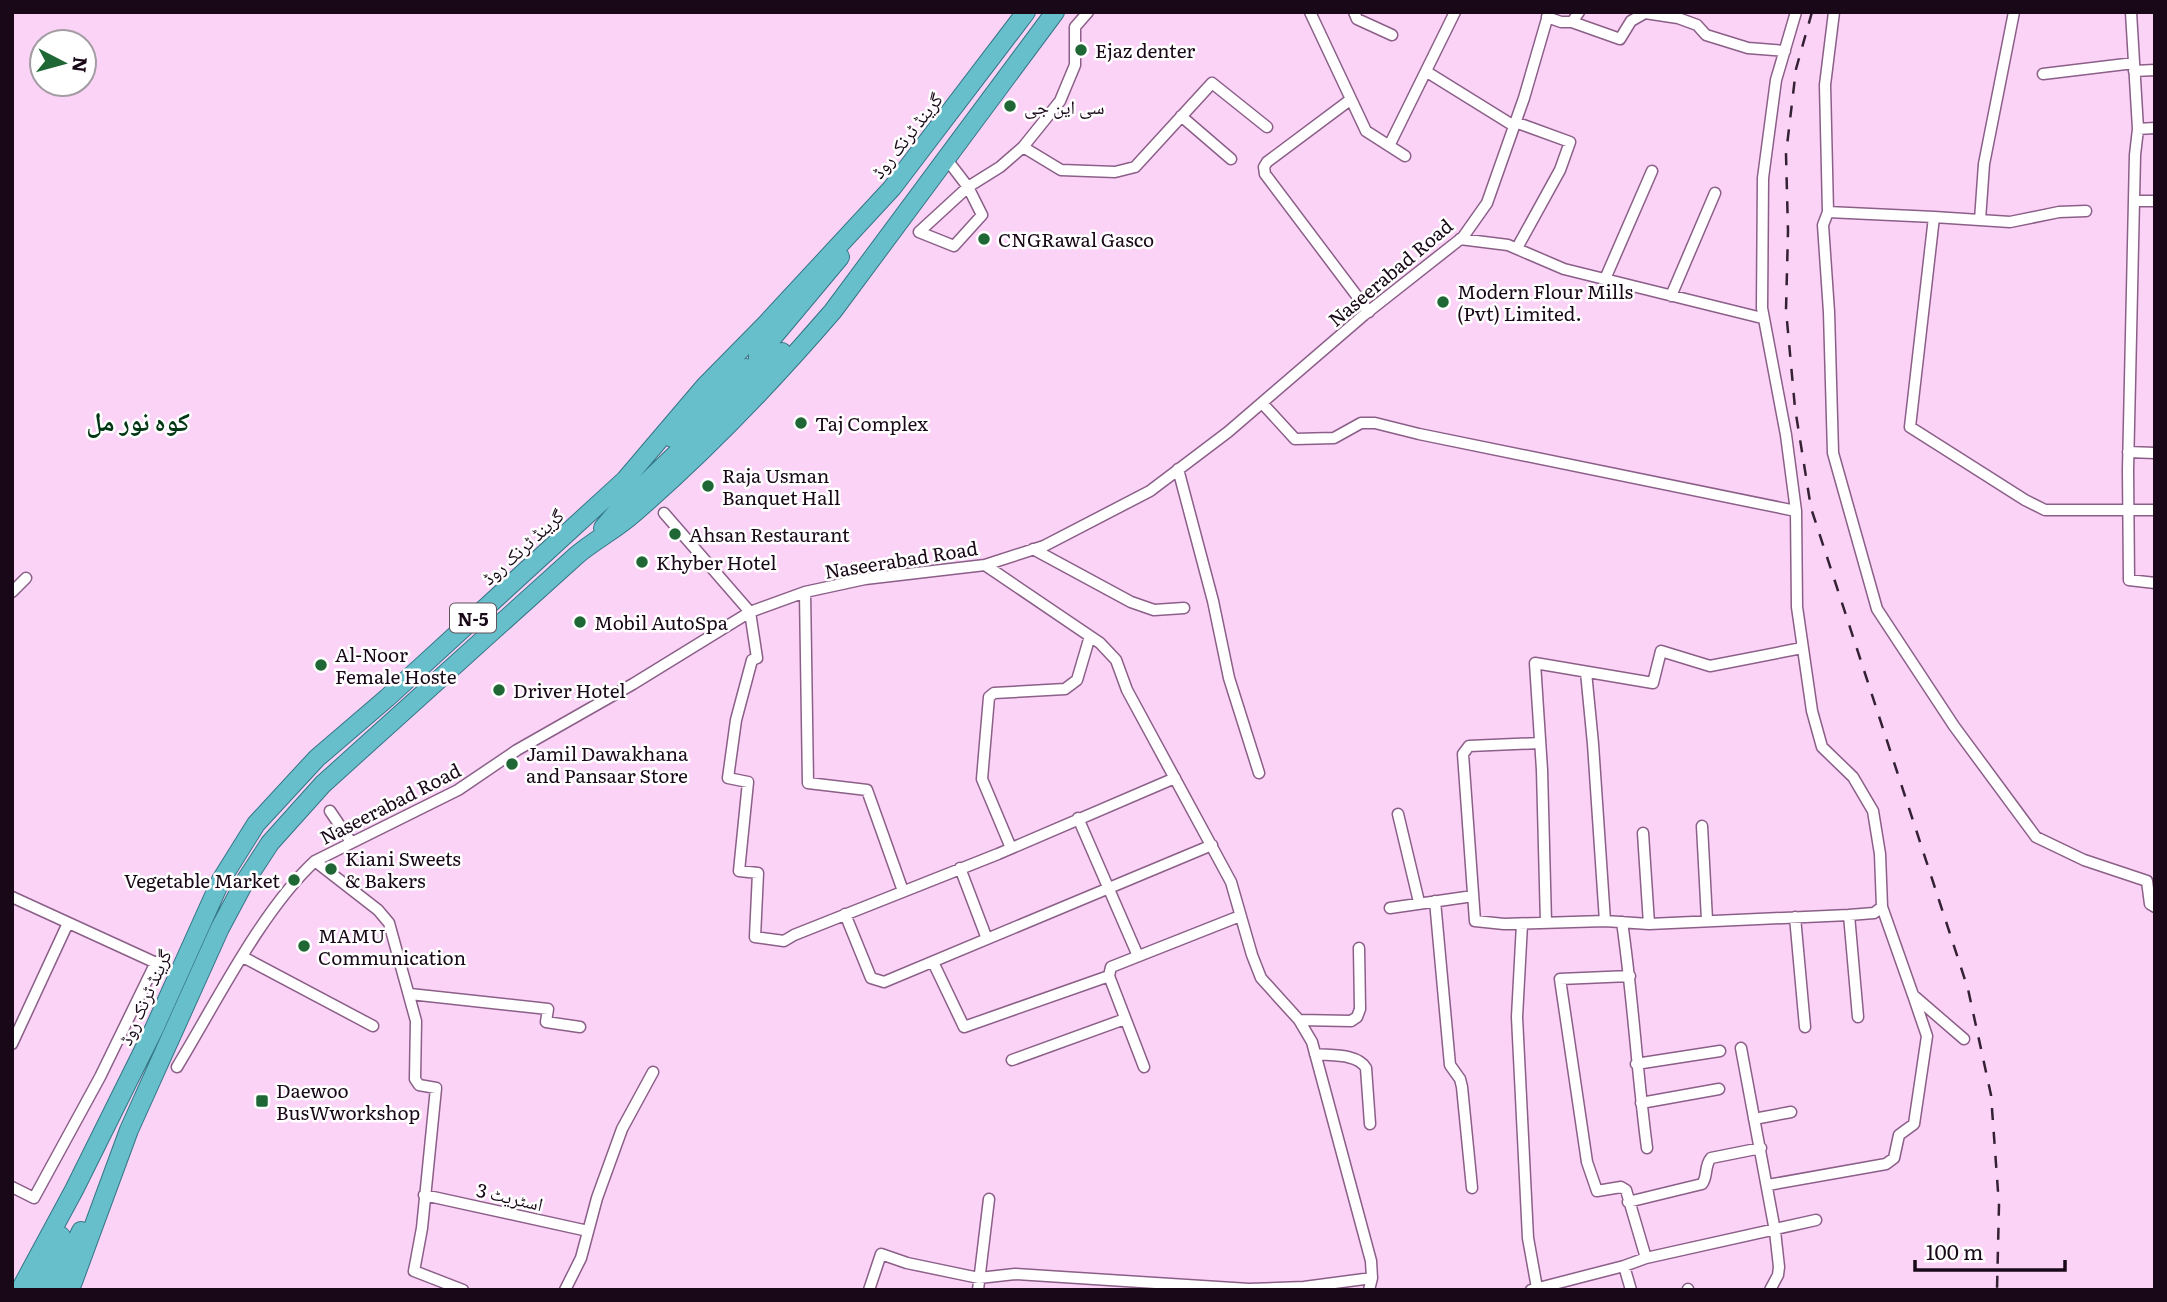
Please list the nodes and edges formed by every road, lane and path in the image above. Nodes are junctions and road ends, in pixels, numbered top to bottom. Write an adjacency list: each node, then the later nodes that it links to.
1 (1026, 12): 33 (highway, گرینڈ ٹرنک روڈ / N-5)
2 (1055, 12): 29 (highway, N-5)
3 (1088, 12): 27 (street)
4 (1310, 12): 20 (street)
5 (1354, 12): 14 (street)
6 (1455, 12): 18 (street)
7 (1796, 12): 15 (street)
8 (1834, 12): 38 (street)
9 (2014, 12): 40 (street)
10 (2138, 12): 11 (street)
11 (2131, 13): 16 (street)
12 (1548, 15): 13 (street); 22 (street, Naseerabad Road)
13 (1575, 17): 15 (street)
14 (1392, 35)
15 (1785, 51): 47 (street)
16 (2134, 67): 17 (street); 19 (street); 25 (street)
17 (2155, 70)
18 (1427, 72): 22 (street); 26 (street)
19 (2043, 74)
20 (1350, 100): 26 (street); 46 (street)
21 (1181, 116): 23 (street); 27 (street); 30 (street)
22 (1514, 124): 42 (street, Naseerabad Road); 43 (street)
23 (1267, 127)
24 (2155, 128): 25 (street)
25 (2138, 129): 35 (street)
26 (1389, 146): 28 (street)
27 (1023, 147): 32 (street)
28 (1405, 156)
29 (945, 157): 32 (street); 41 (highway, N-5)
30 (1231, 159)
31 (1652, 171): 44 (street)
32 (968, 187): 32 (street)
33 (892, 188): 41 (highway); 52 (highway, گرینڈ ٹرنک روڈ / N-5)
34 (1714, 193): 45 (street)
35 (2134, 201): 36 (street); 49 (street)
36 (2155, 201)
37 (2086, 211): 40 (street)
38 (1828, 212): 39 (street); 82 (street)
39 (1934, 217): 40 (street); 53 (street)
40 (1979, 220)
41 (897, 224): 57 (highway, N-5)
42 (1460, 239): 43 (street); 46 (street, Naseerabad Road)
43 (1517, 248): 44 (street)
44 (1605, 279): 45 (street)
45 (1671, 296): 47 (street)
46 (1369, 312): 48 (street, Naseerabad Road)
47 (1762, 318): 55 (street)
48 (1262, 403): 51 (street, Naseerabad Road); 55 (street)
49 (2128, 452): 50 (street); 53 (street)
50 (2155, 453)
51 (1178, 469): 58 (street, Naseerabad Road); 70 (street)
52 (625, 480): 57 (highway); 109 (highway, گرینڈ ٹرنک روڈ / N-5)
53 (2128, 510): 54 (street); 61 (street)
54 (2155, 510)
55 (1796, 511): 67 (street)
56 (664, 513): 65 (street)
57 (591, 543): 136 (highway, N-5)
58 (1033, 550): 59 (street, Naseerabad Road); 64 (street)
59 (985, 565): 63 (street, Naseerabad Road); 66 (street)
60 (26, 578): 62 (street)
61 (2155, 583)
62 (12, 592)
63 (805, 592): 65 (street, Naseerabad Road); 84 (street)
64 (1184, 608)
65 (750, 612): 77 (street, Naseerabad Road); 92 (street)
66 (1090, 636): 71 (street); 79 (street)
67 (1802, 648): 68 (street); 89 (street)
68 (1586, 672): 69 (street); 97 (street)
69 (1540, 743): 85 (street); 101 (street)
70 (1259, 774)
71 (1175, 778): 74 (street); 78 (street)
72 (330, 811): 77 (street)
73 (1398, 814): 88 (street)
74 (1079, 818): 79 (street); 83 (street)
75 (1702, 826): 96 (street)
76 (1643, 832): 102 (street)
77 (351, 842): 80 (street, Naseerabad Road)
78 (1212, 845): 83 (street); 94 (street)
79 (1011, 848): 81 (street)
80 (315, 861): 106 (street, Naseerabad Road); 112 (street)
81 (960, 868): 84 (street); 103 (street)
82 (2151, 880): 90 (street)
83 (1109, 888): 103 (street); 105 (street)
84 (903, 891): 92 (street)
85 (1473, 896): 87 (street); 100 (street)
86 (12, 897): 99 (street)
87 (1435, 901): 88 (street); 141 (street)
88 (1419, 902): 91 (street)
89 (1882, 907): 93 (street); 113 (street)
90 (2155, 907)
91 (1390, 908)
92 (845, 914): 108 (street)
93 (1849, 915): 95 (street); 114 (street)
94 (1240, 916): 105 (street); 116 (street)
95 (1795, 918): 96 (street); 119 (street)
96 (1707, 920): 102 (street)
97 (1605, 921): 98 (street); 101 (street)
98 (1622, 922): 102 (street); 111 (street)
99 (68, 923): 107 (street); 120 (street)
100 (1522, 923): 101 (street); 155 (street)
101 (1546, 923)
102 (1649, 924)
103 (987, 939): 108 (street)
104 (1359, 948): 116 (street)
105 (1138, 956): 110 (street)
106 (243, 957): 117 (street); 128 (street, Naseerabad Road)
107 (156, 962): 109 (street); 140 (street)
108 (933, 962): 110 (street)
109 (178, 972): 142 (highway, گرینڈ ٹرنک روڈ / N-5)
110 (1109, 976): 115 (street)
111 (1630, 976): 127 (street); 145 (street)
112 (410, 994): 118 (street); 143 (street)
113 (1913, 995): 121 (street); 139 (street)
114 (1857, 1017)
115 (1125, 1019): 126 (street); 129 (street)
116 (1299, 1020): 125 (street)
117 (373, 1026)
118 (580, 1027)
119 (1805, 1027)
120 (16, 1028): 122 (street)
121 (1964, 1039)
122 (12, 1044)
123 (1741, 1048): 134 (street)
124 (1720, 1051): 127 (street)
125 (1315, 1054): 135 (street); 151 (street)
126 (1012, 1060)
127 (1636, 1064): 132 (street)
128 (177, 1067)
129 (1144, 1067)
130 (653, 1072): 147 (street)
131 (1719, 1089): 132 (street)
132 (1641, 1102): 137 (street)
133 (1791, 1112): 134 (street)
134 (1754, 1119): 138 (street)
135 (1370, 1124)
136 (130, 1130): 158 (highway); 159 (highway, N-5)
137 (1647, 1148)
138 (1761, 1148): 139 (street); 145 (street)
139 (1768, 1185): 148 (street)
140 (12, 1188)
141 (1472, 1188)
142 (74, 1190): 156 (highway, گرینڈ ٹرنک روڈ / N-5); 157 (highway)
143 (425, 1195): 147 (street, اسٹریٹ 3); 160 (street)
144 (989, 1199): 152 (street)
145 (1628, 1202): 149 (street)
146 (1816, 1220): 148 (street)
147 (588, 1231): 161 (street)
148 (1776, 1231): 149 (street); 165 (street)
149 (1646, 1258): 150 (street)
150 (1624, 1266): 155 (street); 164 (street)
151 (1372, 1278): 154 (street); 163 (street)
152 (979, 1284): 153 (street); 162 (street)
153 (1169, 1287): 154 (street)
154 (1249, 1289)
155 (1534, 1289)
156 (20, 1290)
157 (36, 1290)
158 (53, 1290)
159 (70, 1290)
160 (463, 1290)
161 (565, 1290)
162 (869, 1290)
163 (1369, 1290)
164 (1630, 1290)
165 (1770, 1290)

